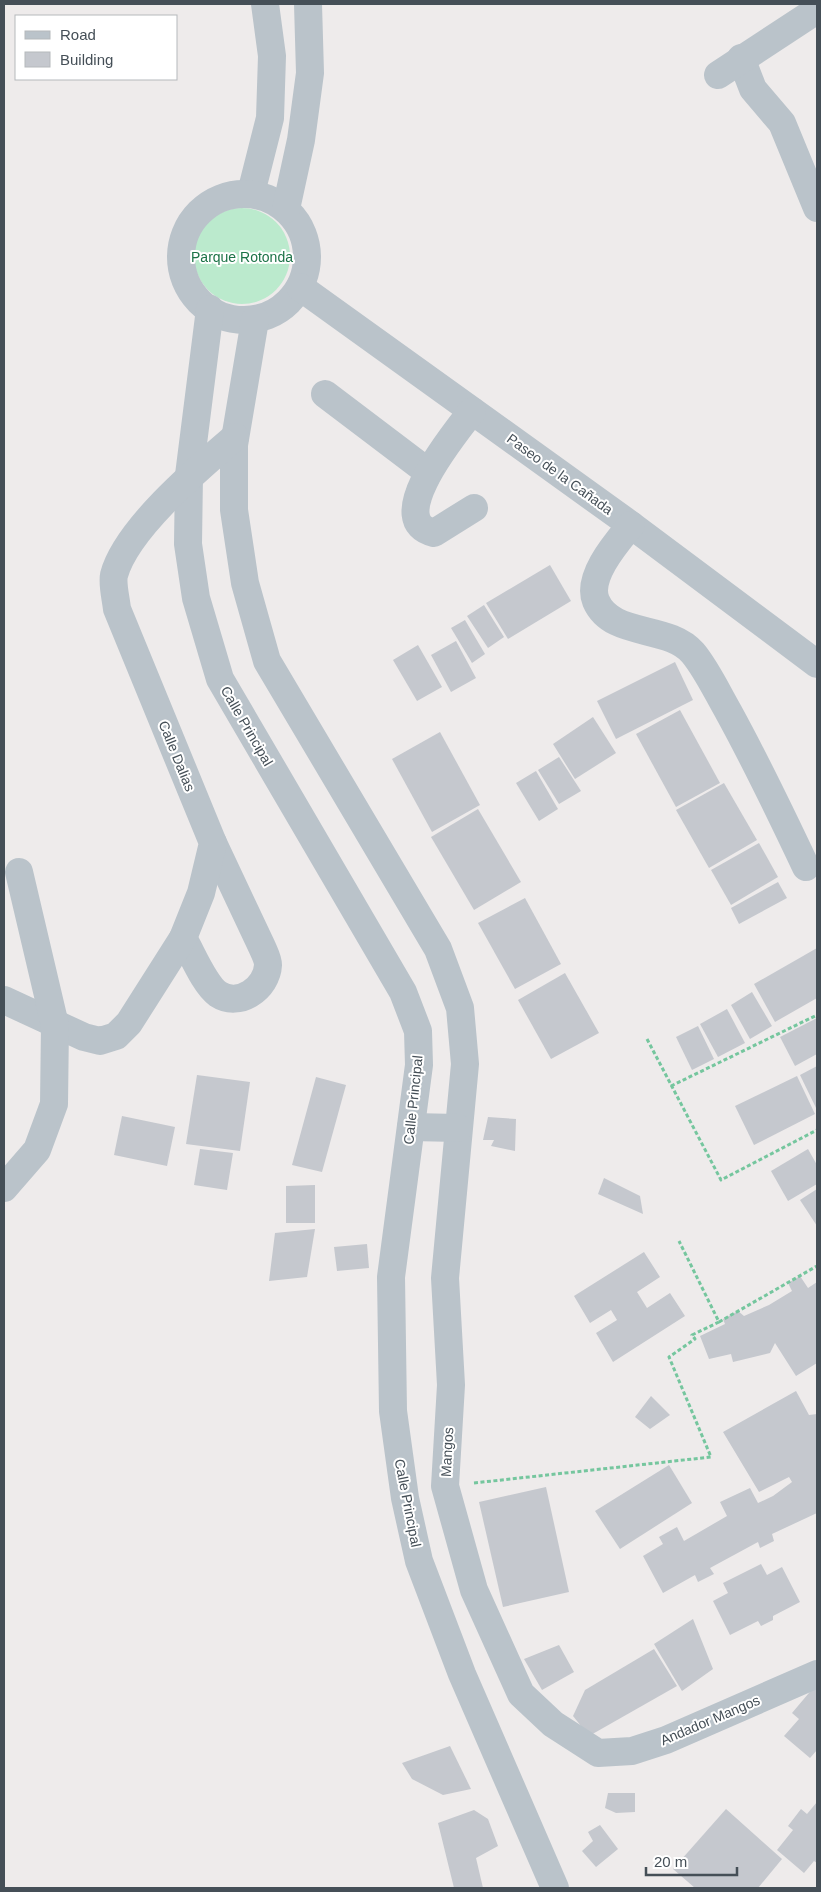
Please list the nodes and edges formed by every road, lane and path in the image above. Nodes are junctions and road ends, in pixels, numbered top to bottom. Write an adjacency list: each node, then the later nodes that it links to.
1 (264, 4): 6 (street)
2 (308, 4): 8 (street)
3 (817, 10): 4 (street)
4 (742, 58): 5 (street); 7 (street)
5 (718, 75)
6 (251, 193): 8 (street); 10 (street)
7 (817, 208)
8 (286, 209): 9 (street)
9 (300, 287): 11 (street); 13 (street, Paseo de la Cañada)
10 (210, 309): 11 (street); 16 (street, Calle Principal)
11 (255, 320): 14 (street)
12 (325, 394): 15 (street)
13 (472, 411): 15 (street); 18 (street, Paseo de la Cañada)
14 (235, 437): 16 (street, Calle Dalias); 30 (street)
15 (428, 472): 17 (street)
16 (189, 475): 20 (street, Calle Dalias); 29 (street, Calle Principal)
17 (474, 508)
18 (631, 525): 19 (street, Paseo de la Cañada); 21 (street)
19 (817, 664)
20 (213, 844): 23 (street); 23 (street, Calle Dalias)
21 (806, 866)
22 (19, 872): 26 (street)
23 (183, 938): 26 (street)
24 (4, 1000): 26 (street)
25 (817, 1015): 28 (path)
26 (55, 1025): 32 (street)
27 (647, 1039): 28 (path)
28 (671, 1086): 31 (path)
29 (411, 1127): 30 (street); 39 (street, Calle Principal)
30 (458, 1128): 36 (street, Mangos)
31 (817, 1132)
32 (6, 1187)
33 (678, 1241): 35 (path)
34 (817, 1266): 35 (path)
35 (719, 1322): 36 (path)
36 (445, 1486): 38 (street, Mangos)
37 (817, 1674): 38 (street, Andador Mangos)
38 (598, 1753)
39 (556, 1888)

